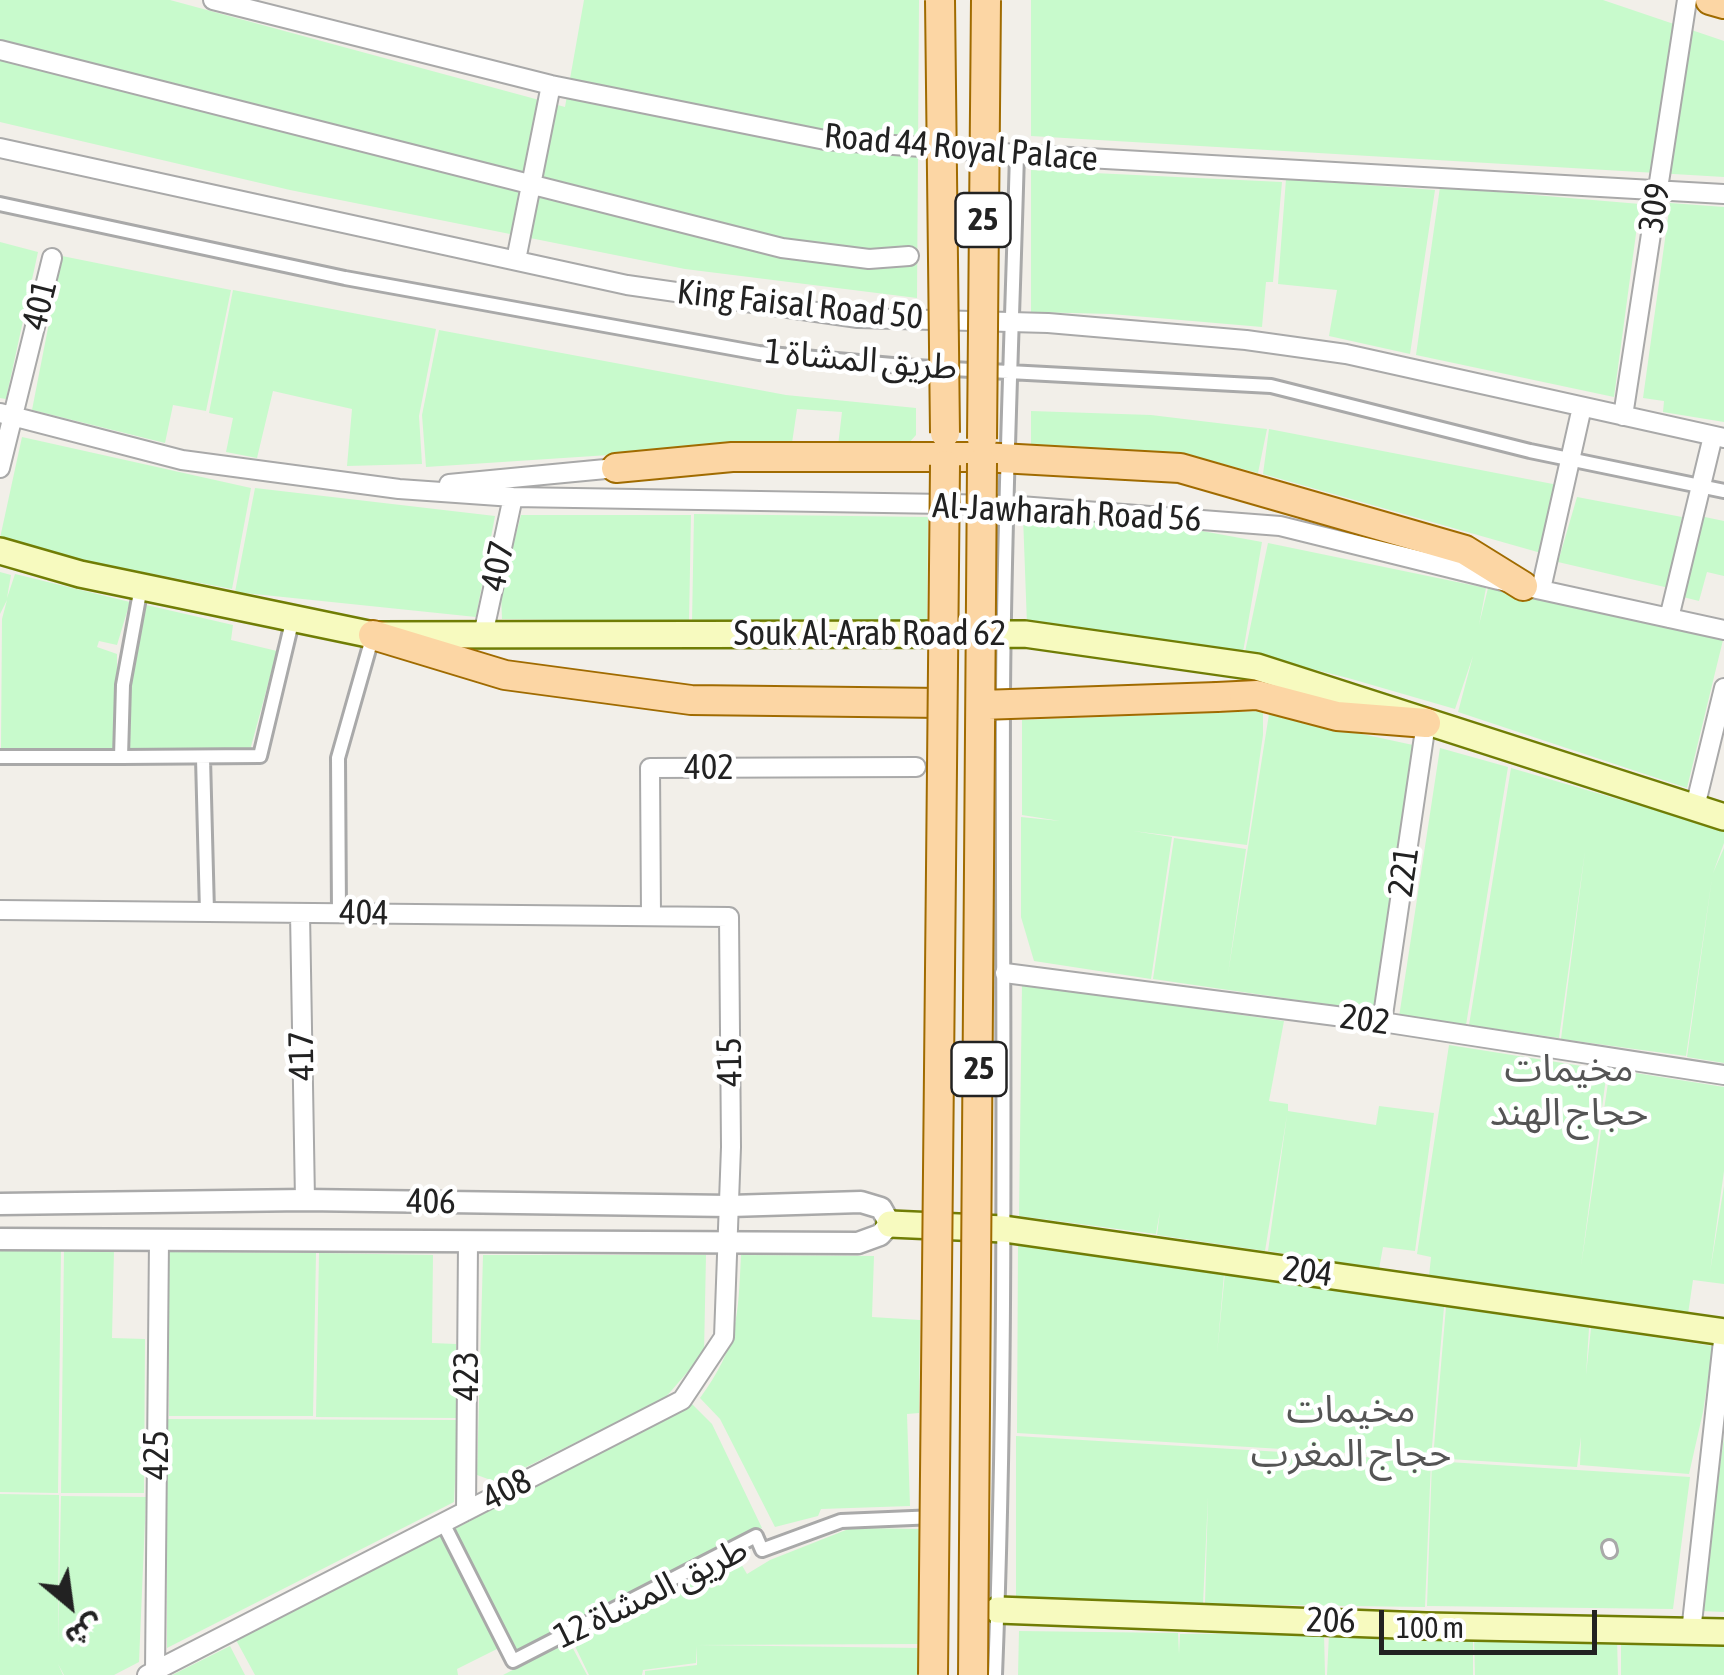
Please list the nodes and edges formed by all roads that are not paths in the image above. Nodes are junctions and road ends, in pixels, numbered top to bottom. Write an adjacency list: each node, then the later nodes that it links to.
1 (213, 0): 8 (street, Road 44 Royal Palace)
2 (940, 0): 24 (main road, 25, bridge)
3 (986, 0): 25 (main road, 25, bridge)
4 (1687, 0): 12 (street, 309)
5 (1710, 0): 6 (main road)
6 (1724, 4)
7 (0, 50): 11 (street)
8 (551, 85): 10 (street, Road 44 Royal Palace); 11 (street)
9 (0, 148): 17 (street, King Faisal Road 50)
10 (1017, 154): 12 (street, Road 44 Royal Palace); 18 (street)
11 (530, 186): 15 (street); 17 (street)
12 (1658, 190): 13 (street, Road 44 Royal Palace); 22 (street, 309)
13 (1724, 194)
14 (0, 204): 19 (street, طريق المشاة 1)
15 (909, 256)
16 (52, 258): 21 (street, 401)
17 (516, 260): 18 (street, King Faisal Road 50)
18 (1013, 323): 19 (street); 20 (street, King Faisal Road 50)
19 (1012, 370): 25 (street); 26 (street, طريق المشاة 1)
20 (1582, 407): 22 (street, King Faisal Road 50); 26 (street)
21 (6, 414): 27 (street, 401); 30 (street, Al-Jawharah Road 56)
22 (1623, 416): 23 (street, King Faisal Road 50)
23 (1718, 437): 29 (street)
24 (945, 452): 25 (main road); 28 (main road); 44 (main road, 25, bridge)
25 (989, 454): 33 (street); 36 (main road); 45 (main road, 25, bridge)
26 (1571, 460): 29 (street, طريق المشاة 1); 36 (street)
27 (0, 468)
28 (616, 468): 30 (street, Al-Jawharah Road 56)
29 (1701, 486): 31 (street, طريق المشاة 1); 38 (street)
30 (399, 489): 32 (street, Al-Jawharah Road 56)
31 (1724, 491)
32 (513, 497): 33 (street, Al-Jawharah Road 56); 42 (street, 407)
33 (1007, 505): 36 (street, Al-Jawharah Road 56); 40 (street)
34 (0, 551): 35 (main road, Souk Al-Arab Road 62)
35 (141, 586): 37 (main road, Souk Al-Arab Road 62); 48 (street)
36 (1532, 588): 38 (street, Al-Jawharah Road 56)
37 (294, 618): 41 (main road, Souk Al-Arab Road 62); 49 (street)
38 (1670, 618): 39 (street, Al-Jawharah Road 56)
39 (1724, 630)
40 (1004, 634): 42 (main road, Souk Al-Arab Road 62); 46 (main road, Souk Al-Arab Road 62); 59 (street)
41 (373, 635): 42 (main road, Souk Al-Arab Road 62); 44 (main road); 56 (street)
42 (483, 635)
43 (1724, 688): 51 (street)
44 (942, 703): 79 (main road, 25, bridge)
45 (980, 705): 46 (main road, bridge); 80 (main road, 25, bridge)
46 (1426, 723): 51 (main road, Souk Al-Arab Road 62); 60 (street, 221)
47 (0, 757): 48 (street)
48 (120, 757): 49 (street)
49 (203, 758): 54 (street)
50 (916, 767): 57 (street, 402)
51 (1695, 807): 52 (main road, Souk Al-Arab Road 62)
52 (1724, 817)
53 (0, 910): 54 (street, 404)
54 (206, 912): 55 (street, 404)
55 (300, 913): 56 (street, 404); 62 (street, 417)
56 (339, 913): 57 (street, 404)
57 (651, 916): 58 (street, 404)
58 (728, 917): 64 (street, 415)
59 (1005, 973): 60 (street, 202); 66 (street)
60 (1382, 1022): 61 (street, 202)
61 (1724, 1075)
62 (304, 1200): 63 (street, 406); 64 (street, 406)
63 (0, 1204)
64 (730, 1206): 65 (street, 406); 70 (street, 408)
65 (890, 1224): 66 (main road, 204); 70 (street, 406)
66 (1004, 1229): 71 (main road, 204); 75 (street)
67 (0, 1239): 68 (street, 406)
68 (159, 1240): 69 (street, 406); 78 (street, 425)
69 (468, 1242): 70 (street, 406); 72 (street, 423)
70 (728, 1242): 72 (street, 408)
71 (1724, 1332): 76 (street)
72 (466, 1511): 74 (street, 408)
73 (938, 1517): 74 (street, طريق المشاة 12)
74 (443, 1523): 78 (street, 408)
75 (998, 1610): 76 (main road, 206); 81 (street)
76 (1691, 1632): 77 (main road, 206)
77 (1724, 1632)
78 (152, 1673)
79 (934, 1675)
80 (973, 1675)
81 (995, 1675)

